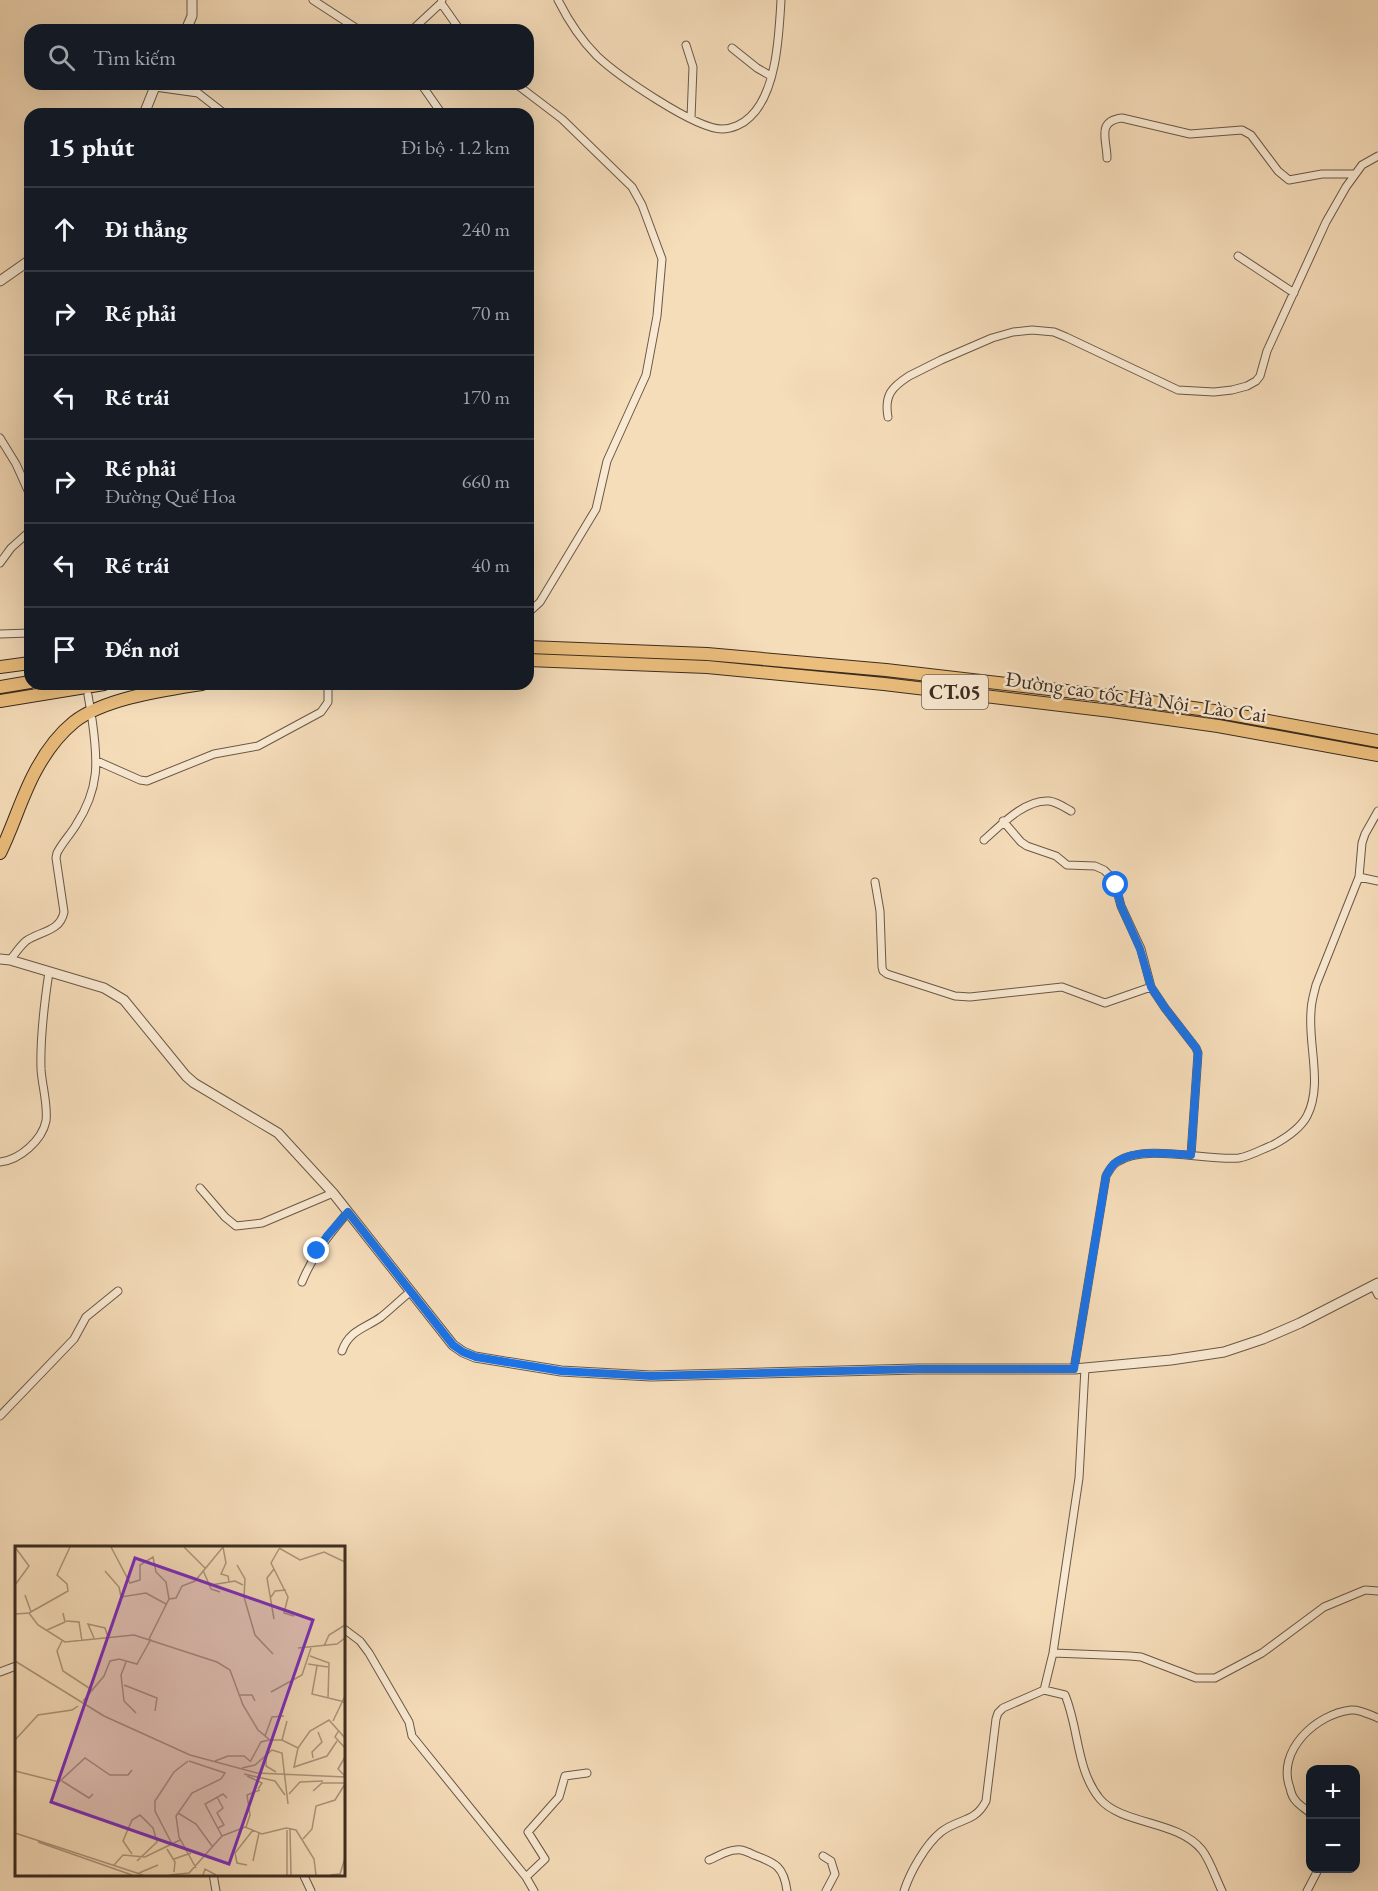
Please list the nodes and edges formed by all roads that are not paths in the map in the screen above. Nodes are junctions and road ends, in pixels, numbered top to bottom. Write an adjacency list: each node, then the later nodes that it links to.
1 (192, 0): 6 (street)
2 (313, 0): 7 (street)
3 (558, 0): 20 (street)
4 (781, 0): 12 (street)
5 (442, 2): 8 (street); 9 (street)
6 (189, 24)
7 (350, 24)
8 (418, 24)
9 (456, 24)
10 (686, 45): 20 (street)
11 (732, 48): 12 (street)
12 (771, 76): 20 (street)
13 (153, 90): 17 (street)
14 (182, 90): 18 (street)
15 (425, 90): 19 (street)
16 (524, 90): 33 (street)
17 (146, 108)
18 (217, 108)
19 (438, 108)
20 (692, 118)
21 (1378, 156): 23 (street)
22 (1107, 158): 23 (street)
23 (1354, 174): 27 (street)
24 (1238, 256): 27 (street)
25 (24, 264): 26 (street)
26 (0, 281)
27 (1294, 293): 28 (street)
28 (888, 417)
29 (0, 438): 30 (street)
30 (24, 482)
31 (24, 536): 32 (street)
32 (0, 562)
33 (534, 608)
34 (24, 633): 35 (street)
35 (0, 634)
36 (534, 647): 49 (highway, Đường cao tốc Hà Nội - Lào Cai / CT.05)
37 (534, 660): 50 (highway, Đường cao tốc Hà Nội - Lào Cai / CT.05)
38 (24, 664): 39 (highway)
39 (0, 667)
40 (24, 683): 41 (highway)
41 (0, 687)
42 (67, 690): 46 (highway)
43 (173, 690): 56 (highway)
44 (328, 690): 51 (street)
45 (88, 694): 47 (street)
46 (0, 701)
47 (90, 707)
48 (92, 719): 51 (street)
49 (1378, 741)
50 (1378, 755)
51 (97, 761): 60 (street)
52 (1071, 811): 54 (street)
53 (1378, 811): 57 (street)
54 (1003, 821): 55 (street); 62 (street)
55 (984, 840)
56 (0, 853)
57 (1359, 877): 58 (street); 63 (street)
58 (1378, 881)
59 (875, 882): 62 (street)
60 (5, 960): 61 (street)
61 (49, 972): 64 (street); 66 (street)
62 (1151, 987): 63 (street)
63 (1191, 1155): 75 (street)
64 (0, 1162)
65 (200, 1188): 66 (street)
66 (333, 1193): 67 (street)
67 (348, 1212): 68 (street); 71 (street)
68 (302, 1282)
69 (1376, 1284): 72 (street); 74 (street)
70 (118, 1291): 76 (street)
71 (410, 1292): 73 (street); 75 (street)
72 (1378, 1295)
73 (342, 1351)
74 (1085, 1368): 75 (street); 79 (street)
75 (1074, 1369)
76 (0, 1416)
77 (1378, 1591): 79 (street)
78 (345, 1630): 91 (street)
79 (1053, 1653): 82 (street)
80 (15, 1666): 81 (street)
81 (0, 1672)
82 (1044, 1690): 97 (street); 98 (street)
83 (1378, 1718): 85 (street)
84 (587, 1773): 91 (street)
85 (1306, 1809)
86 (823, 1856): 96 (street)
87 (709, 1860): 95 (street)
88 (1317, 1873): 99 (street)
89 (213, 1876): 92 (street)
90 (304, 1876): 93 (street)
91 (526, 1877): 94 (street)
92 (216, 1891)
93 (311, 1891)
94 (534, 1891)
95 (787, 1891)
96 (826, 1891)
97 (904, 1891)
98 (1222, 1891)
99 (1307, 1891)

